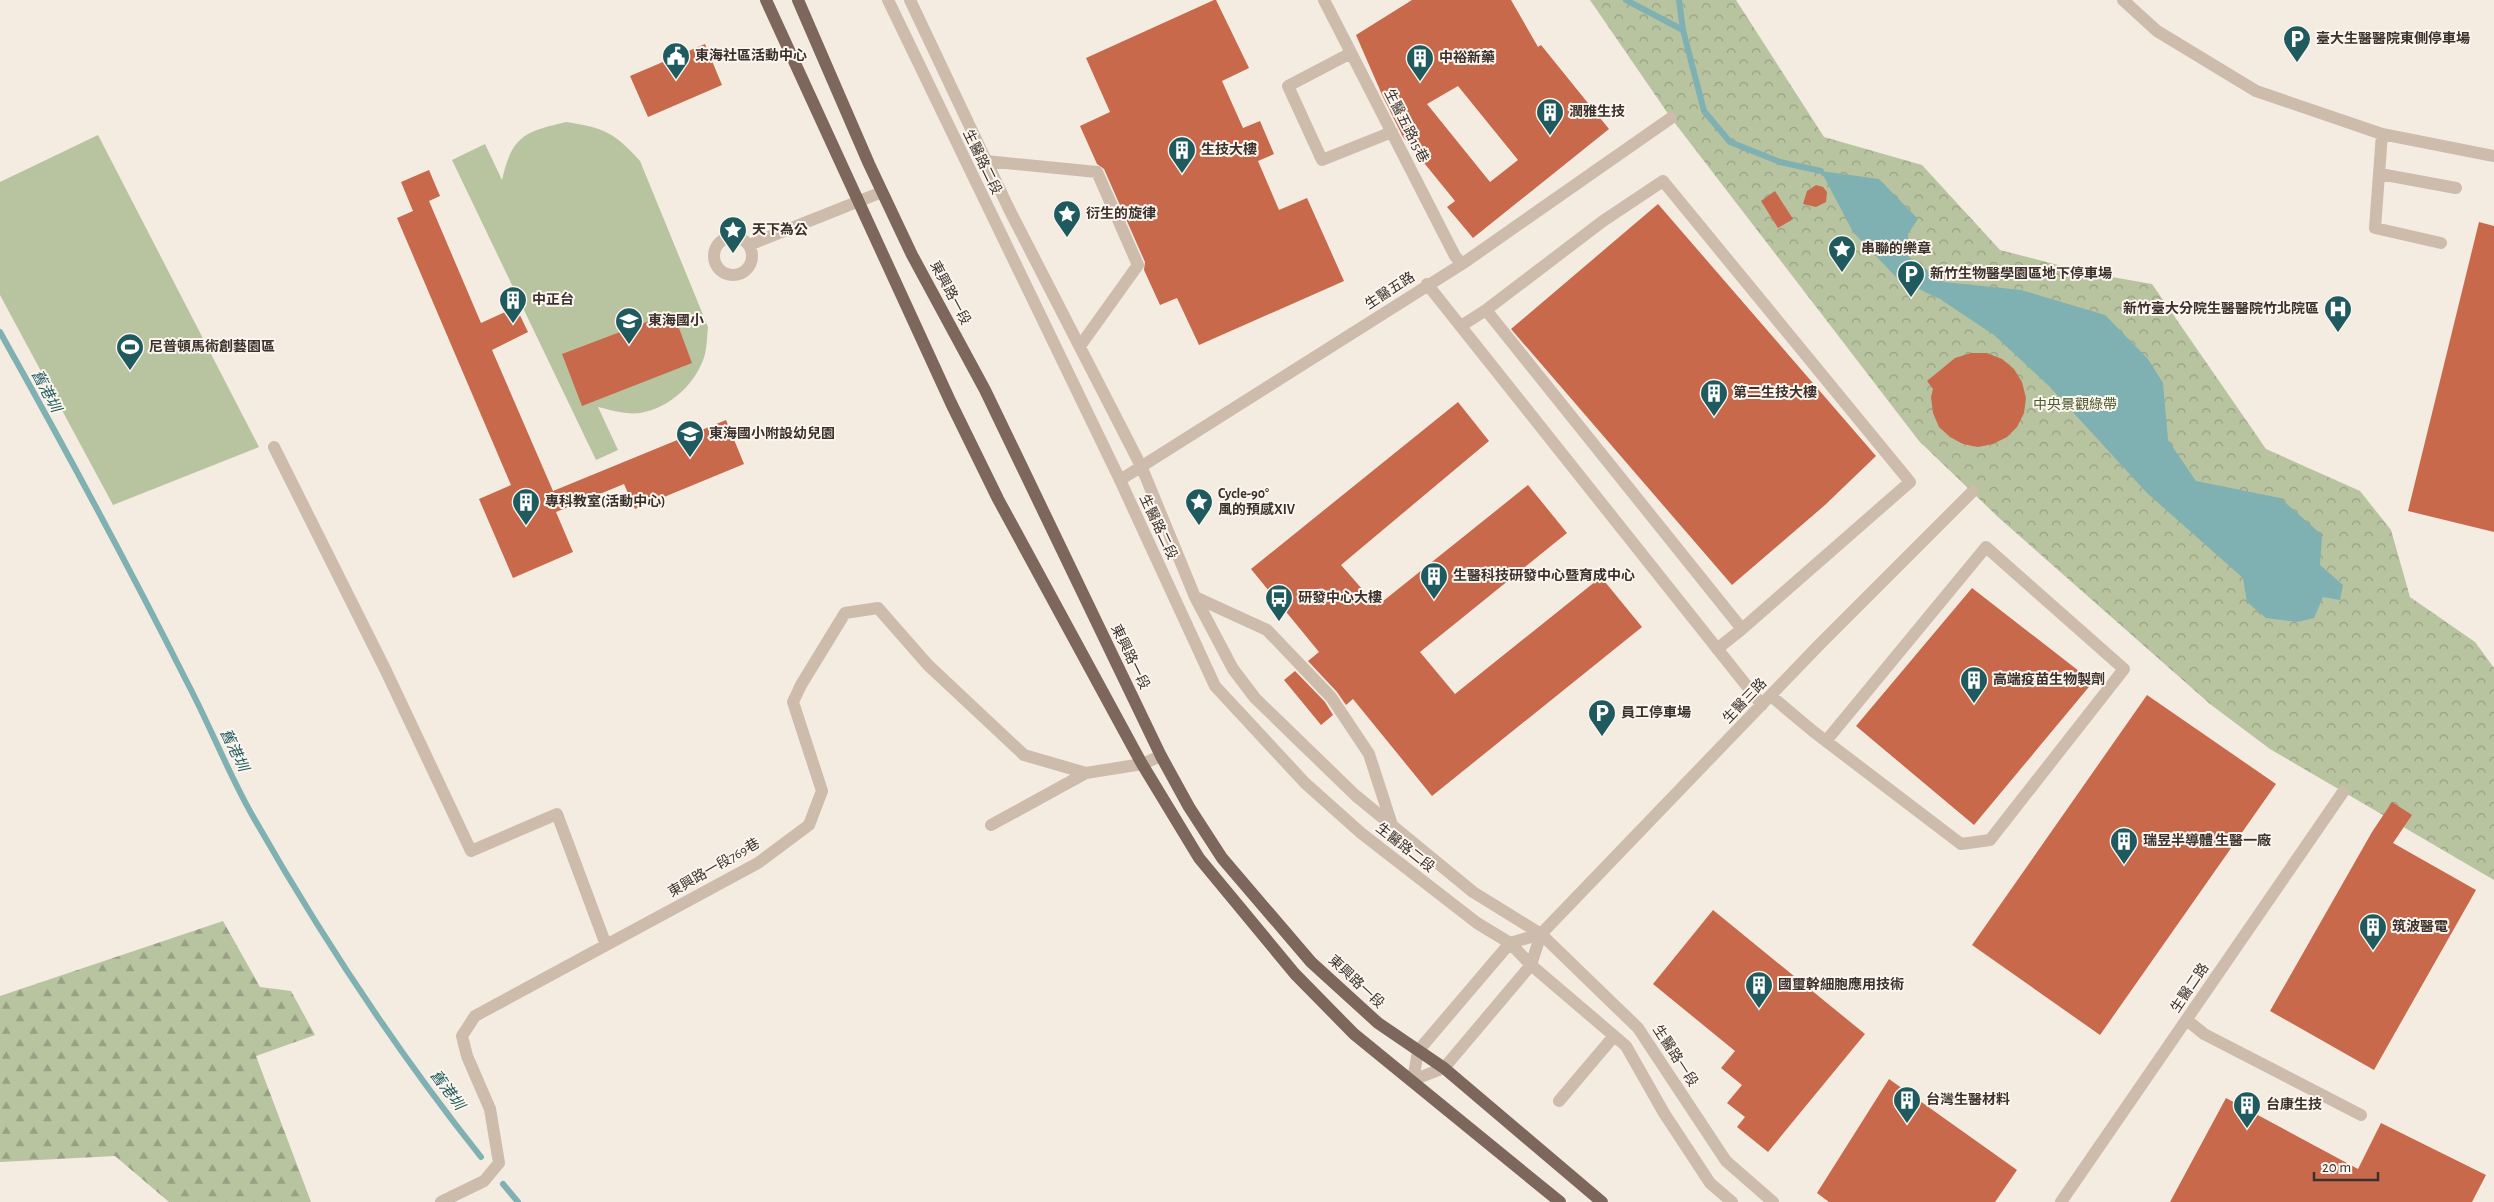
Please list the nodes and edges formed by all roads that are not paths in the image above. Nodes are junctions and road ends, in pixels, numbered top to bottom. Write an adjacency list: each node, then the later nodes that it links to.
1 (766, 0): 16 (main road)
2 (798, 0): 15 (main road, 東興路一段)
3 (888, 0): 26 (street, 生醫路二段)
4 (910, 0): 12 (street, 生醫路二段)
5 (1324, 0): 7 (street, 生醫五路15巷)
6 (2123, 0): 10 (street)
7 (1351, 53): 9 (street, 生醫五路15巷); 9 (street)
8 (1671, 118): 19 (street, 生醫五路)
9 (1392, 132): 19 (street, 生醫五路15巷)
10 (2382, 134): 11 (street); 13 (street)
11 (2494, 156)
12 (986, 161): 23 (street, 生醫路二段); 23 (street)
13 (2380, 174): 14 (street); 17 (street)
14 (2456, 188)
15 (882, 192): 16 (street); 34 (main road, 東興路一段)
16 (859, 202): 18 (street); 35 (main road)
17 (2441, 243)
18 (749, 245)
19 (1462, 264): 20 (street, 生醫五路)
20 (1428, 284): 22 (street); 25 (street, 生醫五路)
21 (1486, 310): 22 (street); 29 (street); 29 (street)
22 (1461, 326): 30 (street)
23 (1080, 346): 25 (street, 生醫路二段)
24 (274, 446): 42 (street)
25 (1142, 468): 26 (street, 生醫五路); 28 (street, 生醫路二段)
26 (1120, 480): 41 (street, 生醫路二段)
27 (1972, 492): 31 (street, 生醫三路)
28 (1195, 597): 39 (street, 生醫路二段); 39 (street)
29 (1742, 629): 30 (street)
30 (1717, 649): 32 (street)
31 (1771, 696): 32 (street, 生醫三路); 33 (street)
32 (1762, 705): 40 (street, 生醫三路)
33 (1826, 741): 33 (street)
34 (1162, 756): 35 (street, 東興路一段769巷); 46 (main road, 東興路一段)
35 (1142, 764): 36 (street, 東興路一段769巷); 48 (main road)
36 (1086, 773): 38 (street); 42 (street, 東興路一段769巷)
37 (2343, 792): 44 (street, 生醫二路)
38 (991, 825)
39 (1392, 825): 40 (street, 生醫路二段)
40 (1541, 934): 41 (street); 43 (street); 55 (street, 生醫路一段)
41 (1510, 943): 43 (street, 生醫路二段); 46 (street)
42 (606, 945): 51 (street, 東興路一段769巷)
43 (1531, 965): 45 (street); 47 (street)
44 (2186, 1020): 50 (street); 56 (street, 生醫二路)
45 (1614, 1036): 49 (street); 54 (street)
46 (1418, 1051): 47 (main road, 東興路一段); 48 (street)
47 (1444, 1068): 48 (street); 53 (main road, 東興路一段)
48 (1413, 1080): 52 (main road)
49 (1559, 1101)
50 (2361, 1115)
51 (441, 1202)
52 (1559, 1202)
53 (1602, 1202)
54 (1732, 1202)
55 (1773, 1202)
56 (2061, 1202)

